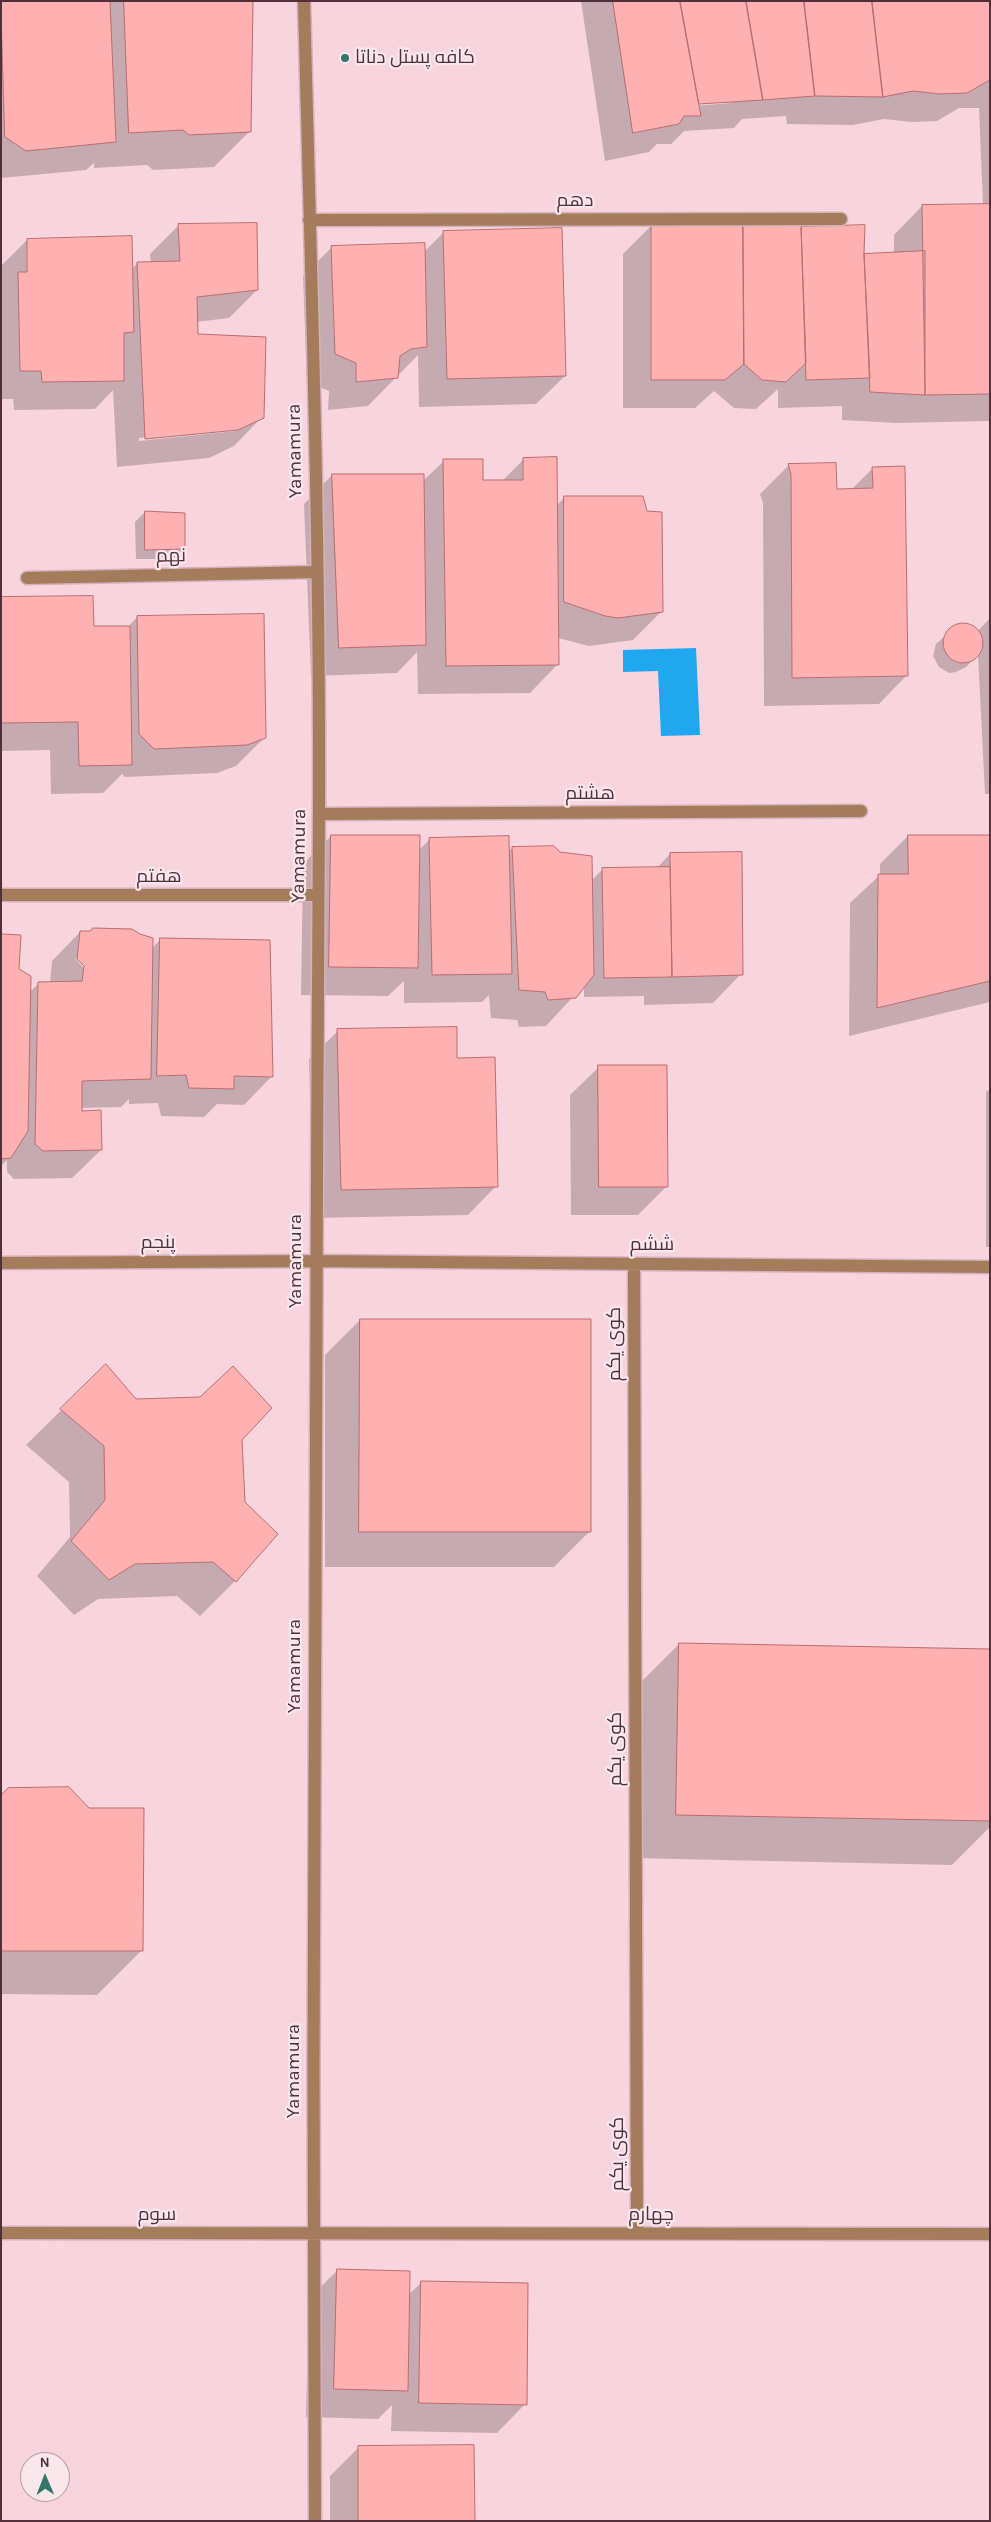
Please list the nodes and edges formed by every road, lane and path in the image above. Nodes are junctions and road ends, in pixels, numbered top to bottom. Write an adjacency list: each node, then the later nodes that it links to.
1 (304, 1): 3 (street, Yamamura)
2 (841, 219): 3 (street, دهم)
3 (309, 220): 4 (street, Yamamura)
4 (317, 572): 5 (street, نهم); 7 (street, Yamamura)
5 (27, 578)
6 (862, 811): 7 (street, هشتم)
7 (319, 814): 9 (street, Yamamura)
8 (1, 895): 9 (street, هفتم)
9 (316, 895): 10 (street, Yamamura)
10 (315, 1261): 11 (street, پنجم); 12 (street, ششم); 15 (street, Yamamura)
11 (1, 1263)
12 (634, 1264): 13 (street, ششم); 16 (street, کوی یکم)
13 (990, 1267)
14 (1, 2233): 15 (street, سوم)
15 (313, 2233): 16 (street, چهارم); 18 (street, Yamamura)
16 (636, 2233): 17 (street, چهارم)
17 (990, 2234)
18 (315, 2521)

